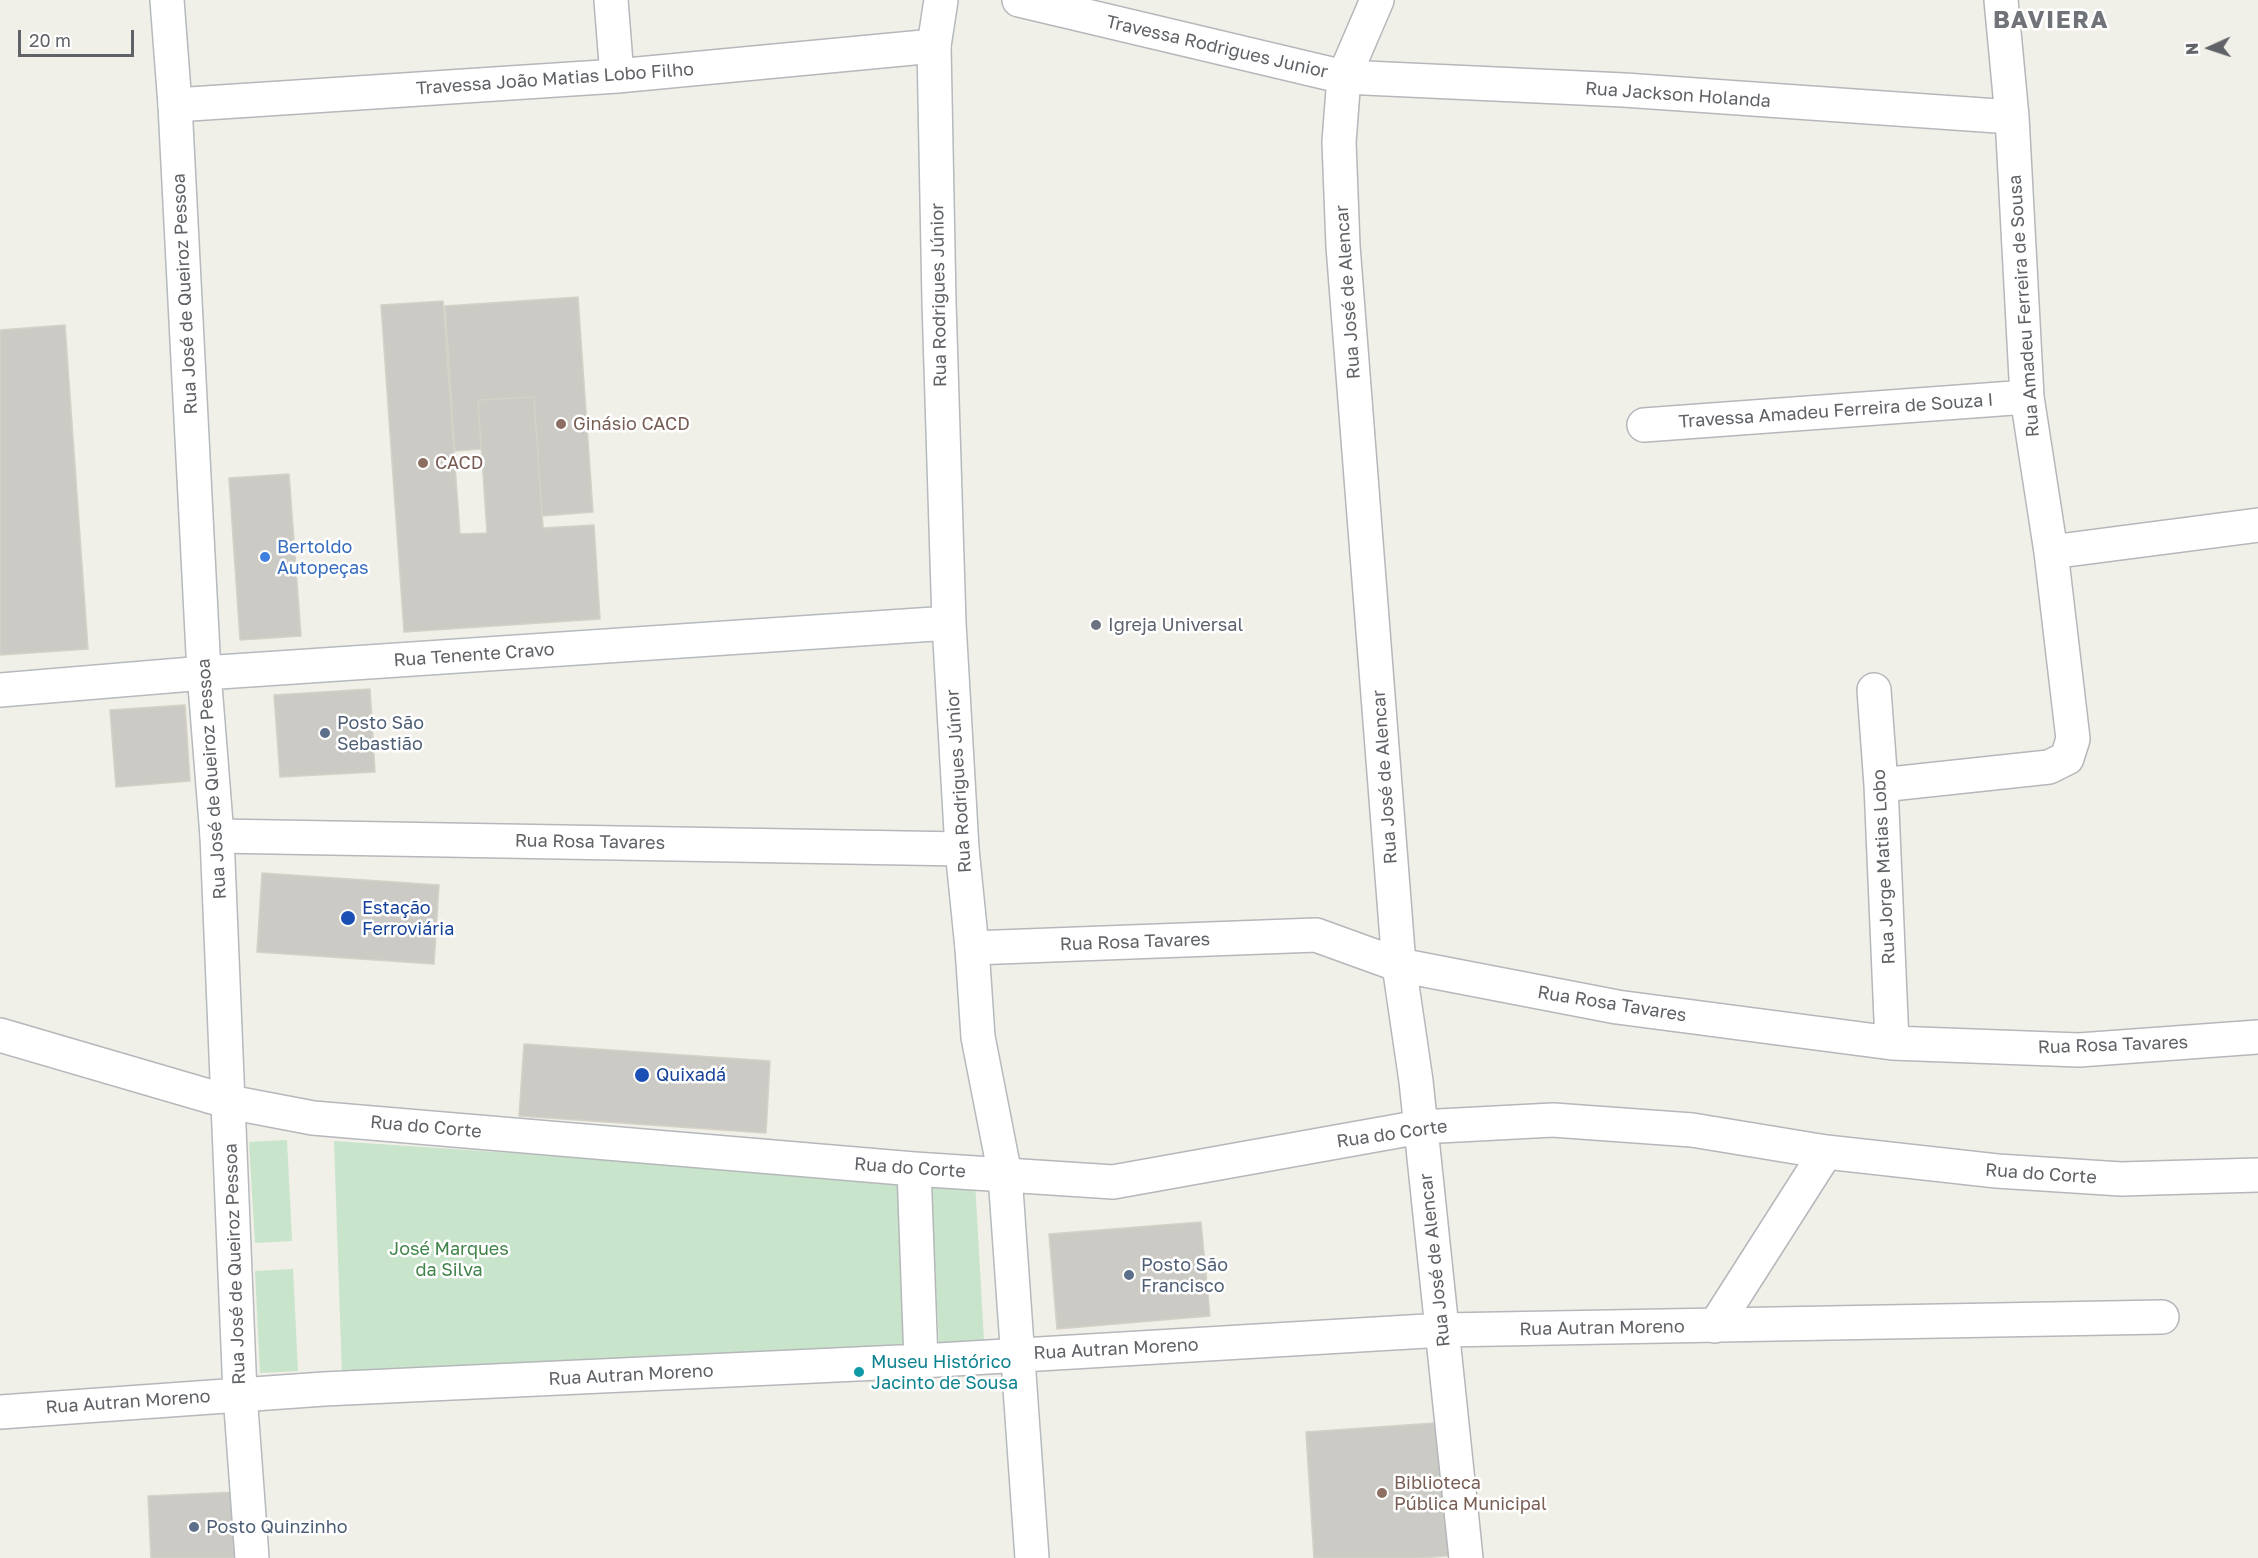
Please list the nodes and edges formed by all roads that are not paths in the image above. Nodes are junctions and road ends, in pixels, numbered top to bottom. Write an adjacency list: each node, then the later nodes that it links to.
1 (167, 0): 10 (street, Rua José de Queiroz Pessoa)
2 (611, 0): 8 (street)
3 (941, 0): 7 (street, Rua Rodrigues Júnior)
4 (1019, 0): 9 (street, Travessa Rodrigues Junior)
5 (1377, 0): 9 (street, Rua José de Alencar)
6 (2001, 0): 11 (street, Rua Amadeu Ferreira de Sousa)
7 (933, 46): 8 (street, Travessa João Matias Lobo Filho); 16 (street, Rua Rodrigues Júnior)
8 (617, 76): 10 (street, Travessa João Matias Lobo Filho)
9 (1344, 77): 11 (street, Rua Jackson Holanda); 24 (street, Rua José de Alencar)
10 (175, 105): 17 (street, Rua José de Queiroz Pessoa)
11 (2012, 117): 12 (street, Rua Amadeu Ferreira de Sousa)
12 (2027, 397): 13 (street, Travessa Amadeu Ferreira de Souza I); 15 (street, Rua Amadeu Ferreira de Sousa)
13 (1644, 425)
14 (2258, 525): 15 (street)
15 (2051, 552): 20 (street, Rua Amadeu Ferreira de Sousa)
16 (949, 623): 17 (street, Rua Tenente Cravo); 22 (street, Rua Rodrigues Júnior)
17 (204, 673): 18 (street, Rua Tenente Cravo); 21 (street, Rua José de Queiroz Pessoa)
18 (0, 690)
19 (1874, 690): 20 (street, Rua Jorge Matias Lobo)
20 (1881, 784): 27 (street, Rua Jorge Matias Lobo)
21 (217, 836): 22 (street, Rua Rosa Tavares); 28 (street, Rua José de Queiroz Pessoa)
22 (962, 849): 23 (street, Rua Rodrigues Júnior)
23 (972, 948): 24 (street, Rua Rosa Tavares); 32 (street, Rua Rodrigues Júnior)
24 (1399, 965): 27 (street, Rua Rosa Tavares); 29 (street, Rua José de Alencar)
25 (0, 1035): 28 (street, Rua do Corte)
26 (2258, 1037): 27 (street, Rua Rosa Tavares)
27 (1892, 1043)
28 (229, 1102): 31 (street, Rua do Corte); 39 (street, Rua José de Queiroz Pessoa)
29 (1420, 1127): 30 (street, Rua do Corte); 32 (street, Rua do Corte); 36 (street, Rua José de Alencar)
30 (1826, 1152): 33 (street, Rua do Corte); 35 (street)
31 (914, 1169): 32 (street, Rua do Corte); 38 (street)
32 (1005, 1175): 37 (street, Rua Rodrigues Júnior)
33 (2258, 1175)
34 (2162, 1317): 35 (street, Rua Autran Moreno)
35 (1715, 1326): 36 (street, Rua Autran Moreno)
36 (1443, 1330): 37 (street, Rua Autran Moreno); 43 (street, Rua José de Alencar)
37 (1017, 1355): 38 (street, Rua Autran Moreno); 42 (street, Rua Rodrigues Júnior)
38 (921, 1361): 39 (street, Rua Autran Moreno)
39 (240, 1394): 40 (street, Rua Autran Moreno); 41 (street, Rua José de Queiroz Pessoa)
40 (0, 1412)
41 (252, 1558)
42 (1032, 1558)
43 (1466, 1558)

